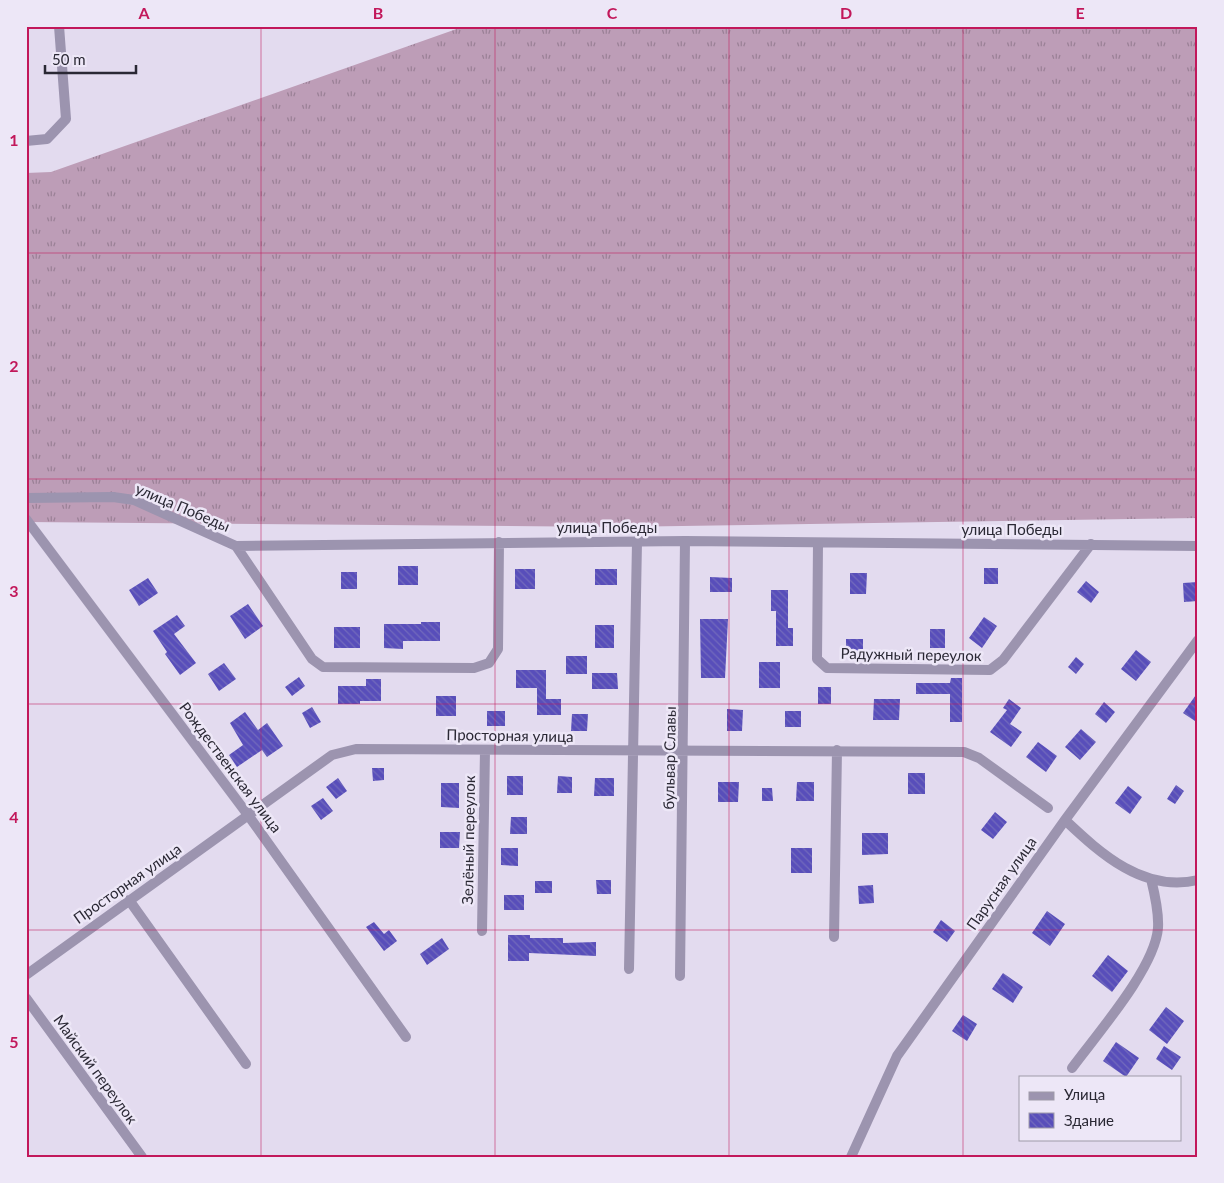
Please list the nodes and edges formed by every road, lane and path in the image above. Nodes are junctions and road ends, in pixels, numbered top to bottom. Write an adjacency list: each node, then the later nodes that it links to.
1 (59, 26): 2 (street)
2 (26, 140)
3 (26, 498): 10 (street, улица Победы)
4 (26, 519): 18 (street, Рождественская улица)
5 (685, 541): 7 (street, улица Победы); 8 (street, улица Победы); 16 (street, бульвар Славы)
6 (499, 542): 7 (street, улица Победы); 10 (street, улица Победы); 10 (street)
7 (637, 542): 15 (street)
8 (818, 543): 9 (street, улица Победы); 9 (street, Радужный переулок)
9 (1091, 544): 11 (street, улица Победы)
10 (236, 546)
11 (1198, 546)
12 (1198, 640): 19 (street, Парусная улица)
13 (485, 750): 15 (street, Просторная улица); 18 (street, Просторная улица); 23 (street, Зелёный переулок)
14 (837, 750): 16 (street, Просторная улица); 17 (street, Просторная улица); 24 (street)
15 (634, 752): 16 (street, Просторная улица); 25 (street)
16 (684, 752): 27 (street, бульвар Славы)
17 (1048, 808)
18 (248, 815): 22 (street, Просторная улица); 29 (street, Рождественская улица)
19 (1065, 820): 20 (street); 33 (street, Парусная улица)
20 (1151, 879): 21 (street); 31 (street)
21 (1198, 880)
22 (129, 900): 26 (street, Просторная улица); 30 (street)
23 (482, 931)
24 (834, 937)
25 (629, 969)
26 (26, 975)
27 (680, 976)
28 (26, 998): 32 (street, Майский переулок)
29 (406, 1037)
30 (246, 1064)
31 (1072, 1068)
32 (142, 1157)
33 (851, 1157)

